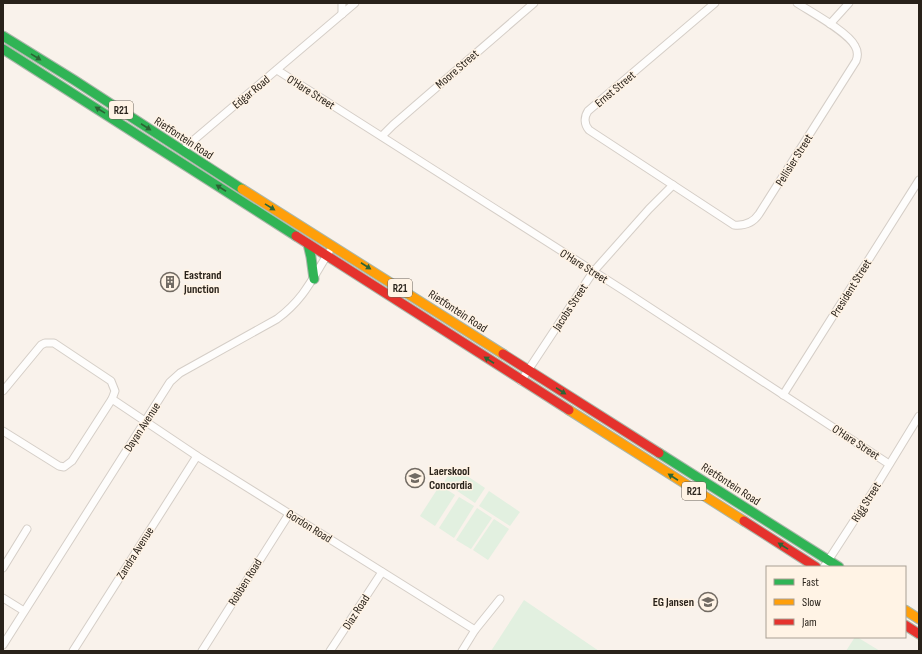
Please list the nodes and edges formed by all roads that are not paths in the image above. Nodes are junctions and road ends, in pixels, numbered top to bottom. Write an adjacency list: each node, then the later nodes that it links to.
1 (342, 3): 7 (street)
2 (355, 3): 7 (street, Edgar Road)
3 (534, 3): 12 (street, Moore Street)
4 (715, 3): 15 (street, Ernst Street)
5 (797, 3): 8 (street)
6 (849, 3): 8 (street)
7 (342, 14): 11 (street, Edgar Road)
8 (830, 24): 15 (street, Pellisier Street)
9 (3, 36): 13 (main road, Rietfontein Road / R21, one-way to 13)
10 (3, 49): 16 (main road, Rietfontein Road / R21, one-way to 10)
11 (277, 70): 12 (street, O'Hare Street); 13 (street, Edgar Road)
12 (382, 136): 19 (street, O'Hare Street)
13 (182, 150): 17 (main road, Rietfontein Road / R21, one-way to 17)
14 (919, 180): 26 (street, President Street)
15 (673, 185): 19 (street, Jacobs Street)
16 (308, 244): 18 (main road, Rietfontein Road / R21); 20 (main road)
17 (333, 246): 18 (street, Dayan Avenue); 21 (main road, Rietfontein Road / R21, one-way to 21)
18 (326, 256): 20 (street, Dayan Avenue); 22 (main road, Rietfontein Road / R21)
19 (593, 272): 23 (street, Jacobs Street); 26 (street, O'Hare Street)
20 (314, 279): 29 (street, Dayan Avenue)
21 (481, 340): 22 (main road); 23 (main road, Rietfontein Road / R21)
22 (474, 350): 24 (main road, Rietfontein Road / R21, one-way to 22)
23 (529, 370): 24 (street, Jacobs Street); 33 (main road, Rietfontein Road / R21, one-way to 33)
24 (522, 381): 34 (main road, Rietfontein Road / R21, one-way to 24)
25 (3, 390): 27 (street)
26 (783, 396): 32 (street, O'Hare Street)
27 (112, 399): 29 (street, Gordon Road); 30 (street)
28 (919, 416): 32 (street, Rigg Street)
29 (145, 422): 31 (street, Gordon Road); 44 (street, Dayan Avenue)
30 (3, 430)
31 (198, 456): 35 (street, Gordon Road); 51 (street, Zandra Avenue)
32 (889, 464): 37 (street, Rigg Street)
33 (730, 497): 34 (main road); 37 (main road, Rietfontein Road / R21)
34 (723, 509): 38 (main road, Rietfontein Road / R21, one-way to 34)
35 (289, 514): 41 (street, Gordon Road); 52 (street, Robben Road)
36 (27, 529): 40 (street)
37 (826, 563): 39 (main road, Rietfontein Road / R21)
38 (814, 566)
39 (836, 566)
40 (3, 568)
41 (382, 572): 48 (street, Gordon Road); 53 (street, Diaz Road)
42 (3, 598): 44 (street)
43 (500, 599): 48 (street)
44 (24, 611): 50 (street, Dayan Avenue)
45 (906, 611): 46 (main road)
46 (919, 619)
47 (906, 626): 49 (main road)
48 (475, 630): 54 (street)
49 (919, 634)
50 (3, 645)
51 (73, 651)
52 (202, 651)
53 (330, 651)
54 (462, 651)

